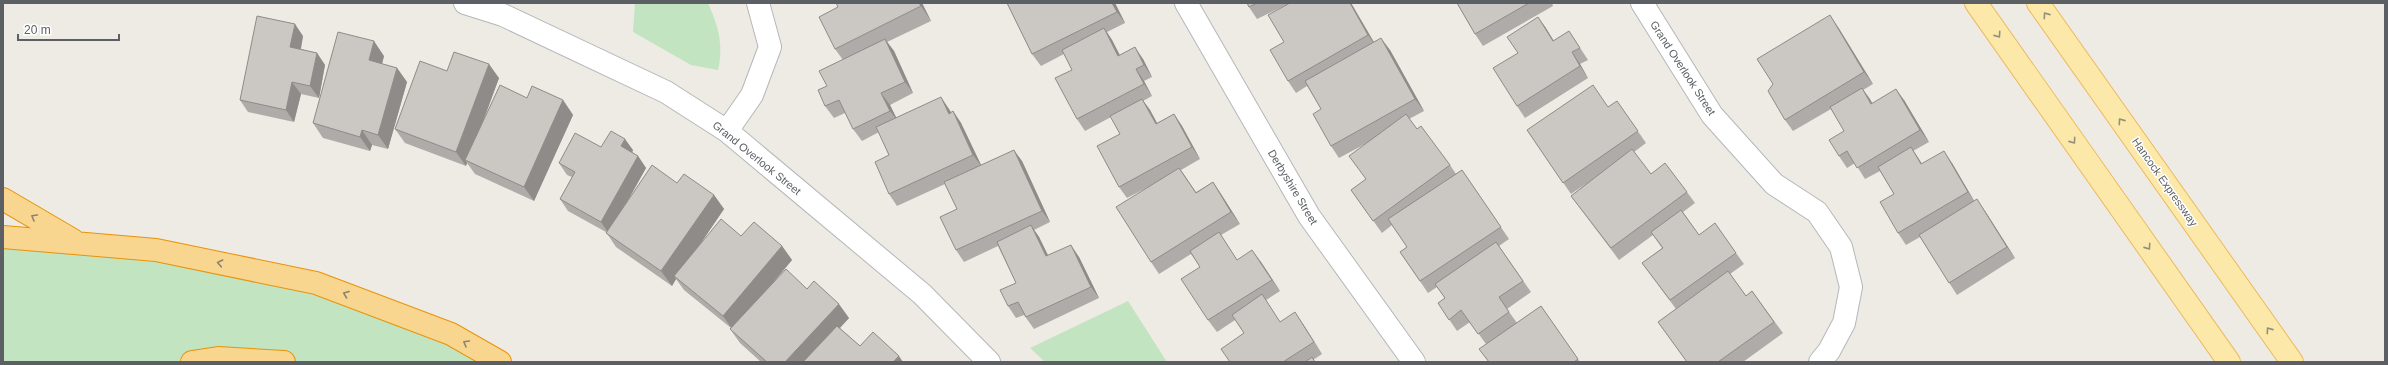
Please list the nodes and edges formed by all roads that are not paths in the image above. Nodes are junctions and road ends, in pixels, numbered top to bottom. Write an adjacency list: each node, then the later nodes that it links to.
1 (465, 3): 7 (street, Grand Overlook Street)
2 (758, 3): 7 (street)
3 (1186, 3): 15 (street, Derbyshire Street)
4 (1642, 3): 16 (street, Grand Overlook Street)
5 (1976, 3): 17 (main road, one-way to 17)
6 (2038, 3): 18 (main road, Hancock Expressway, one-way to 6)
7 (727, 131): 14 (street, Grand Overlook Street)
8 (3, 199): 10 (highway, one-way to 8)
9 (3, 237): 10 (highway)
10 (80, 244): 13 (highway, one-way to 10)
11 (192, 362): 12 (highway)
12 (284, 362)
13 (500, 362)
14 (989, 362)
15 (1414, 362)
16 (1820, 362)
17 (2230, 362)
18 (2292, 362)

